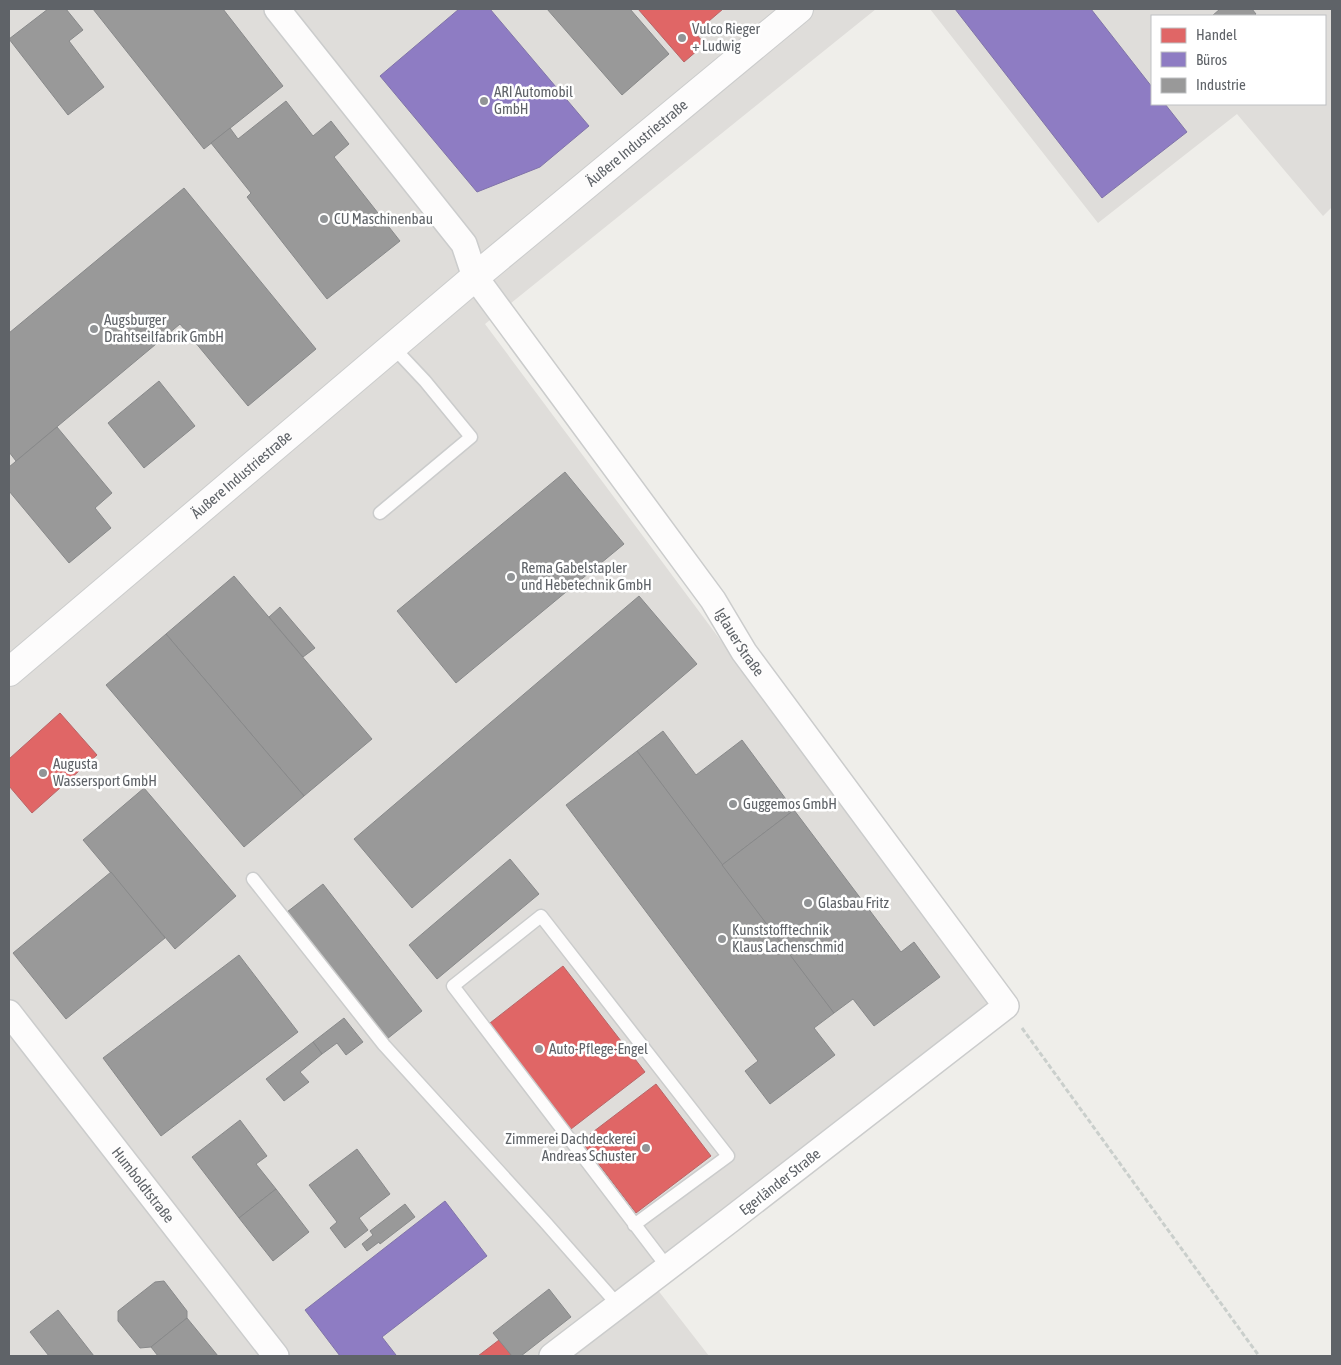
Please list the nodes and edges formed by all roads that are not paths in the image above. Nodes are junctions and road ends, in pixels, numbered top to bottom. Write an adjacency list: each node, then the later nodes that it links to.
1 (277, 9): 3 (street)
2 (799, 9): 3 (street, Äußere Industriestraße)
3 (475, 277): 4 (street, Äußere Industriestraße); 8 (street, Iglauer Straße)
4 (393, 347): 5 (lane); 6 (street, Äußere Industriestraße)
5 (380, 513)
6 (9, 672)
7 (253, 878): 12 (lane)
8 (1006, 1006): 11 (street, Egerländer Straße)
9 (9, 1013): 13 (street, Humboldtstraße)
10 (634, 1225): 10 (lane); 11 (lane)
11 (668, 1268): 12 (street, Egerländer Straße)
12 (618, 1306): 14 (street, Egerländer Straße)
13 (276, 1356)
14 (552, 1356)

